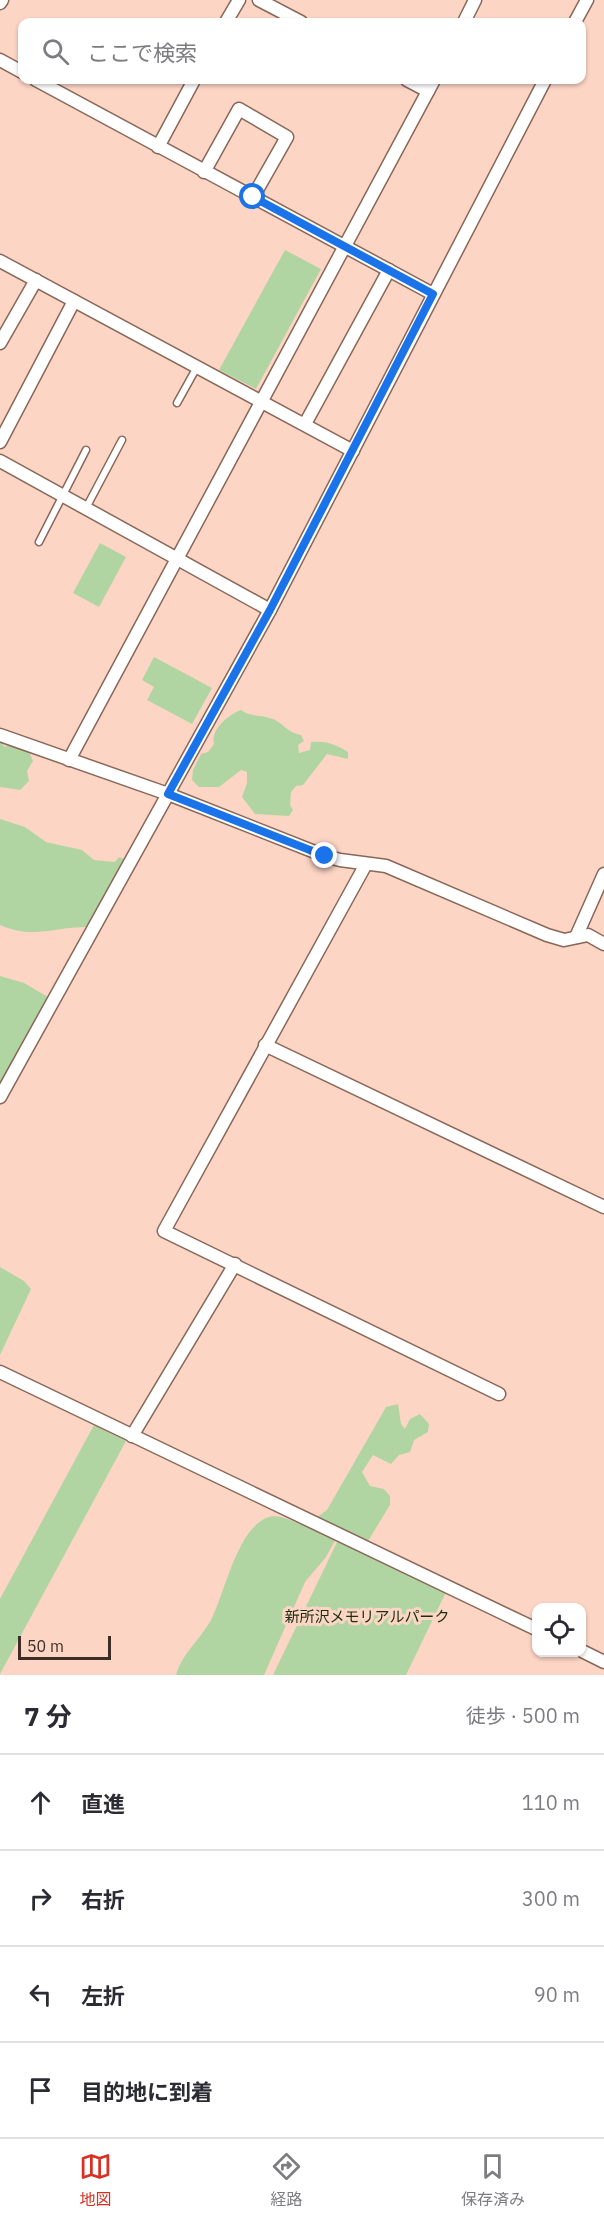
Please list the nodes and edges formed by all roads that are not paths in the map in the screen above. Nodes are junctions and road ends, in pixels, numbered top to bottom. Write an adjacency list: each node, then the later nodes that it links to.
1 (239, 0): 5 (street)
2 (259, 0): 6 (street)
3 (475, 0): 7 (street)
4 (587, 0): 8 (street)
5 (228, 18)
6 (293, 18)
7 (466, 18)
8 (577, 18)
9 (0, 60): 10 (street)
10 (18, 70)
11 (43, 84): 15 (street)
12 (192, 84): 15 (street)
13 (543, 84): 22 (street)
14 (431, 85): 18 (street)
15 (158, 147): 16 (street)
16 (204, 172): 17 (street); 17 (street)
17 (253, 197): 18 (street)
18 (344, 246): 20 (street); 26 (street)
19 (0, 261): 21 (street)
20 (389, 270): 22 (street); 28 (street)
21 (36, 280): 23 (street); 24 (street)
22 (433, 294): 32 (street)
23 (74, 301): 25 (street); 30 (street)
24 (0, 342)
25 (197, 367): 26 (street); 27 (lane)
26 (260, 401): 28 (street); 37 (street)
27 (177, 403)
28 (305, 424): 32 (street)
29 (122, 440): 35 (lane)
30 (0, 442)
31 (86, 450): 34 (lane)
32 (353, 451): 38 (street)
33 (0, 461): 34 (street)
34 (64, 496): 35 (street); 36 (lane)
35 (85, 508): 37 (street)
36 (39, 542)
37 (177, 559): 38 (street); 40 (street)
38 (270, 610): 41 (street)
39 (0, 735): 40 (street)
40 (69, 760): 41 (street)
41 (168, 794): 42 (street); 47 (street)
42 (366, 864): 44 (street); 46 (street)
43 (604, 874): 44 (street)
44 (576, 937): 45 (street)
45 (604, 944)
46 (266, 1045): 48 (street); 49 (street)
47 (0, 1096)
48 (604, 1207)
49 (235, 1264): 51 (street); 52 (street)
50 (0, 1371): 52 (street)
51 (500, 1394)
52 (132, 1436): 53 (street)
53 (532, 1627)
54 (586, 1653): 55 (street)
55 (604, 1662)

